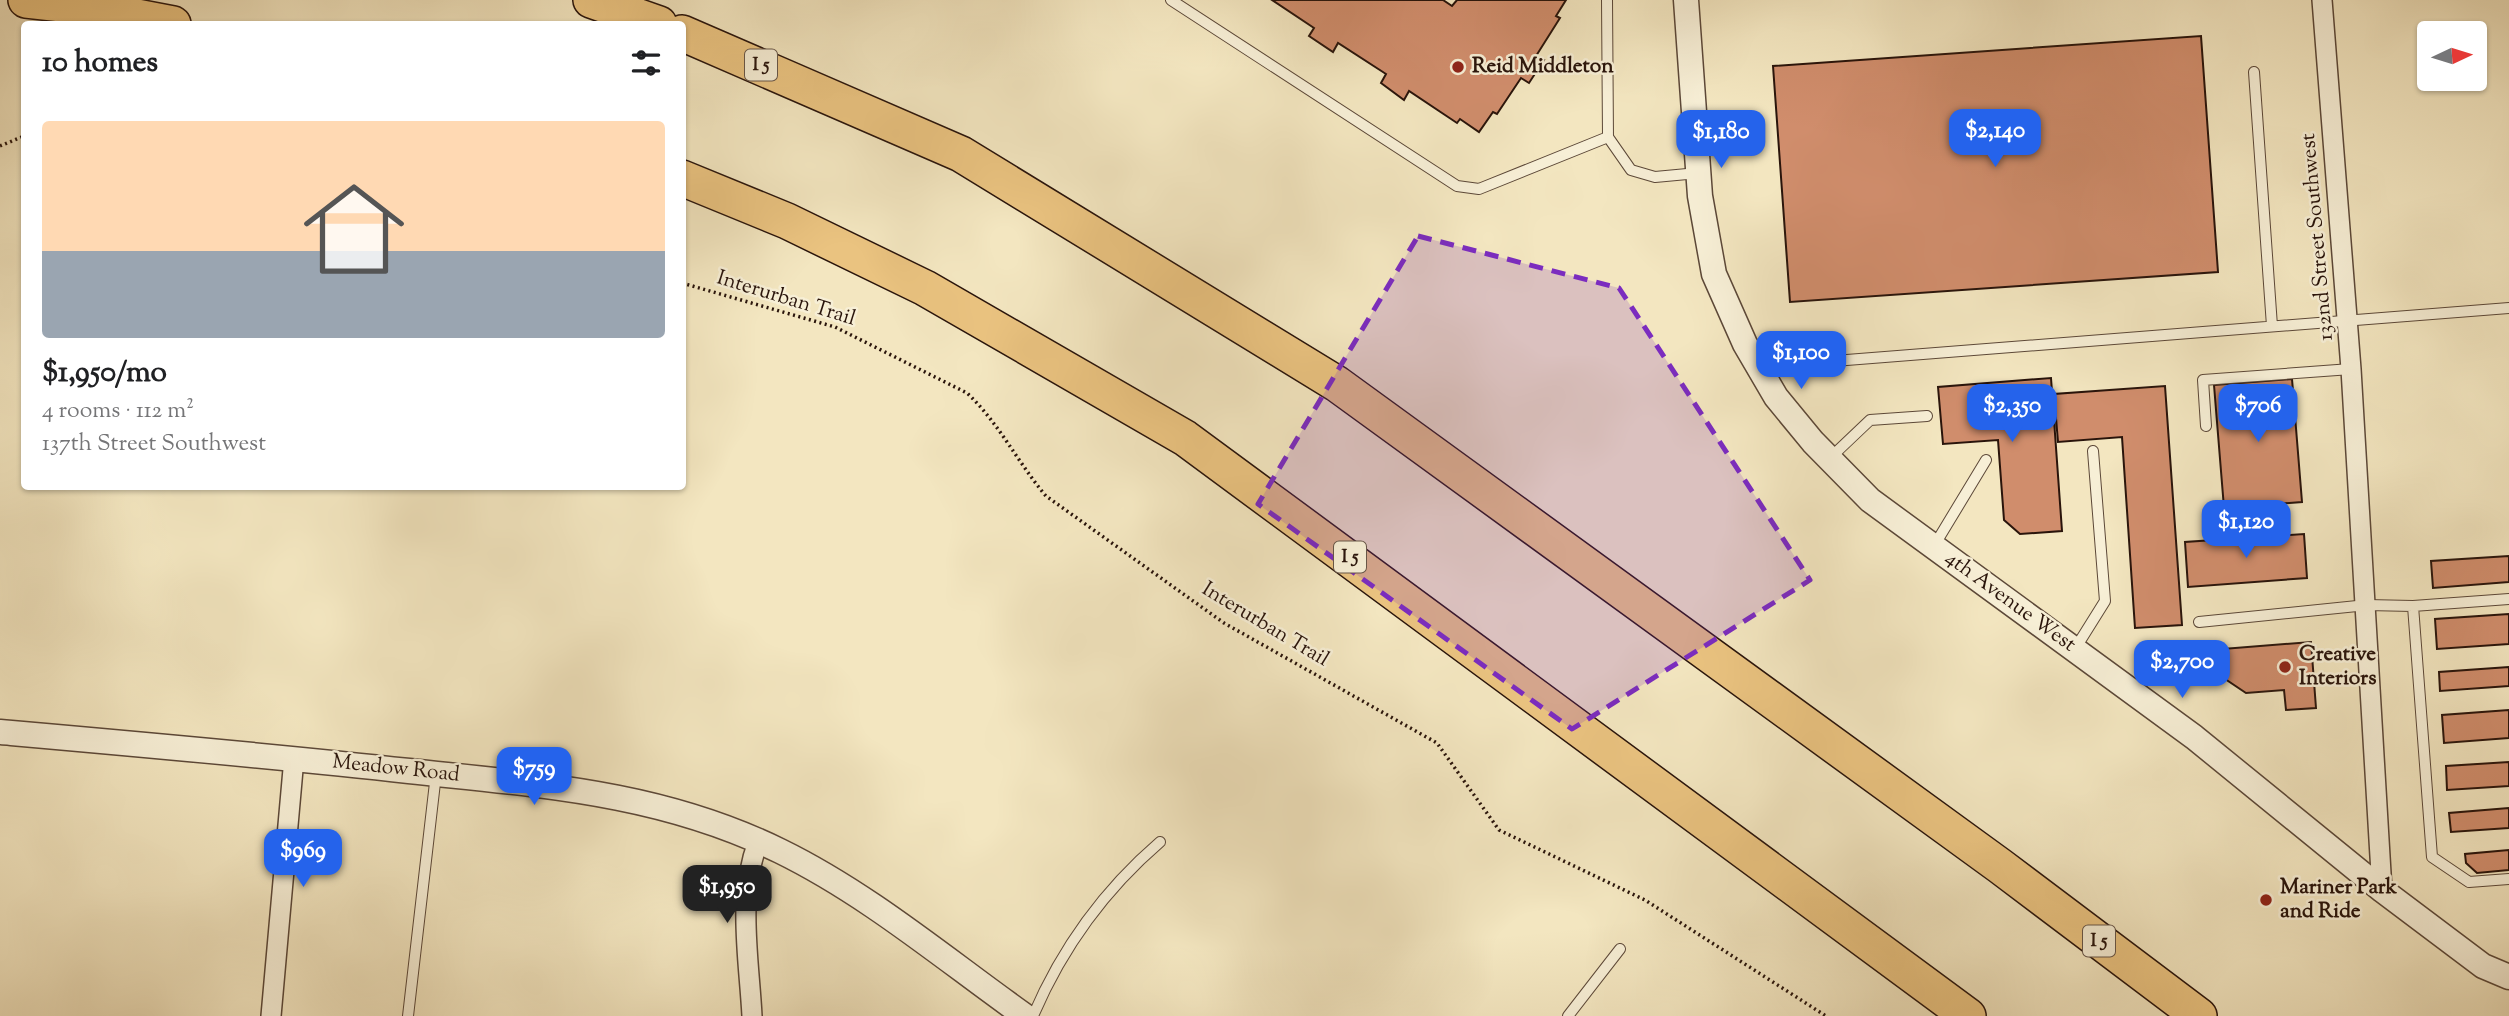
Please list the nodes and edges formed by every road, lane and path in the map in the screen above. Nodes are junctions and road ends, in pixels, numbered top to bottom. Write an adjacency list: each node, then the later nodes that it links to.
1 (26, 0): 7 (highway)
2 (591, 0): 8 (highway)
3 (1171, 0): 12 (lane)
4 (1607, 0): 12 (lane)
5 (1686, 0): 14 (street, 4th Avenue West)
6 (2322, 0): 18 (street, 132nd Street Southwest)
7 (158, 21)
8 (650, 21)
9 (686, 35): 38 (highway, I 5)
10 (2254, 72): 19 (lane)
11 (21, 137): 13 (path)
12 (1608, 137): 14 (lane)
13 (0, 146)
14 (1698, 173): 20 (street, 4th Avenue West)
15 (686, 180): 50 (highway, I 5)
16 (686, 284): 49 (path, Interurban Trail)
17 (2509, 308): 18 (lane)
18 (2348, 320): 19 (lane); 21 (street, 132nd Street Southwest)
19 (2272, 326): 20 (lane)
20 (1759, 368): 25 (street, 4th Avenue West)
21 (2351, 369): 23 (lane); 29 (street, 132nd Street Southwest)
22 (1927, 416): 25 (lane)
23 (2206, 426)
24 (2093, 451): 32 (lane)
25 (1829, 458): 27 (street, 4th Avenue West)
26 (1986, 460): 27 (lane)
27 (1934, 547): 32 (street, 4th Avenue West)
28 (2509, 599): 30 (lane)
29 (2367, 606): 30 (lane); 31 (lane); 40 (street, 132nd Street Southwest)
30 (2413, 606): 39 (lane)
31 (2199, 622)
32 (2075, 650): 40 (street, 4th Avenue West)
33 (0, 732): 34 (street, Meadow Road)
34 (294, 758): 35 (street, Meadow Road); 43 (street)
35 (436, 774): 36 (street, Meadow Road); 44 (lane)
36 (758, 842): 45 (street); 46 (street, Meadow Road)
37 (1160, 842): 47 (lane)
38 (2000, 866): 51 (highway, I 5); 52 (highway)
39 (2509, 879)
40 (2382, 890): 42 (street, 4th Avenue West)
41 (1620, 949): 48 (lane)
42 (2509, 977)
43 (271, 1016)
44 (408, 1016)
45 (752, 1016)
46 (1025, 1016)
47 (1033, 1016)
48 (1569, 1016)
49 (1826, 1016)
50 (1968, 1016)
51 (2199, 1016)
52 (2228, 1016)

